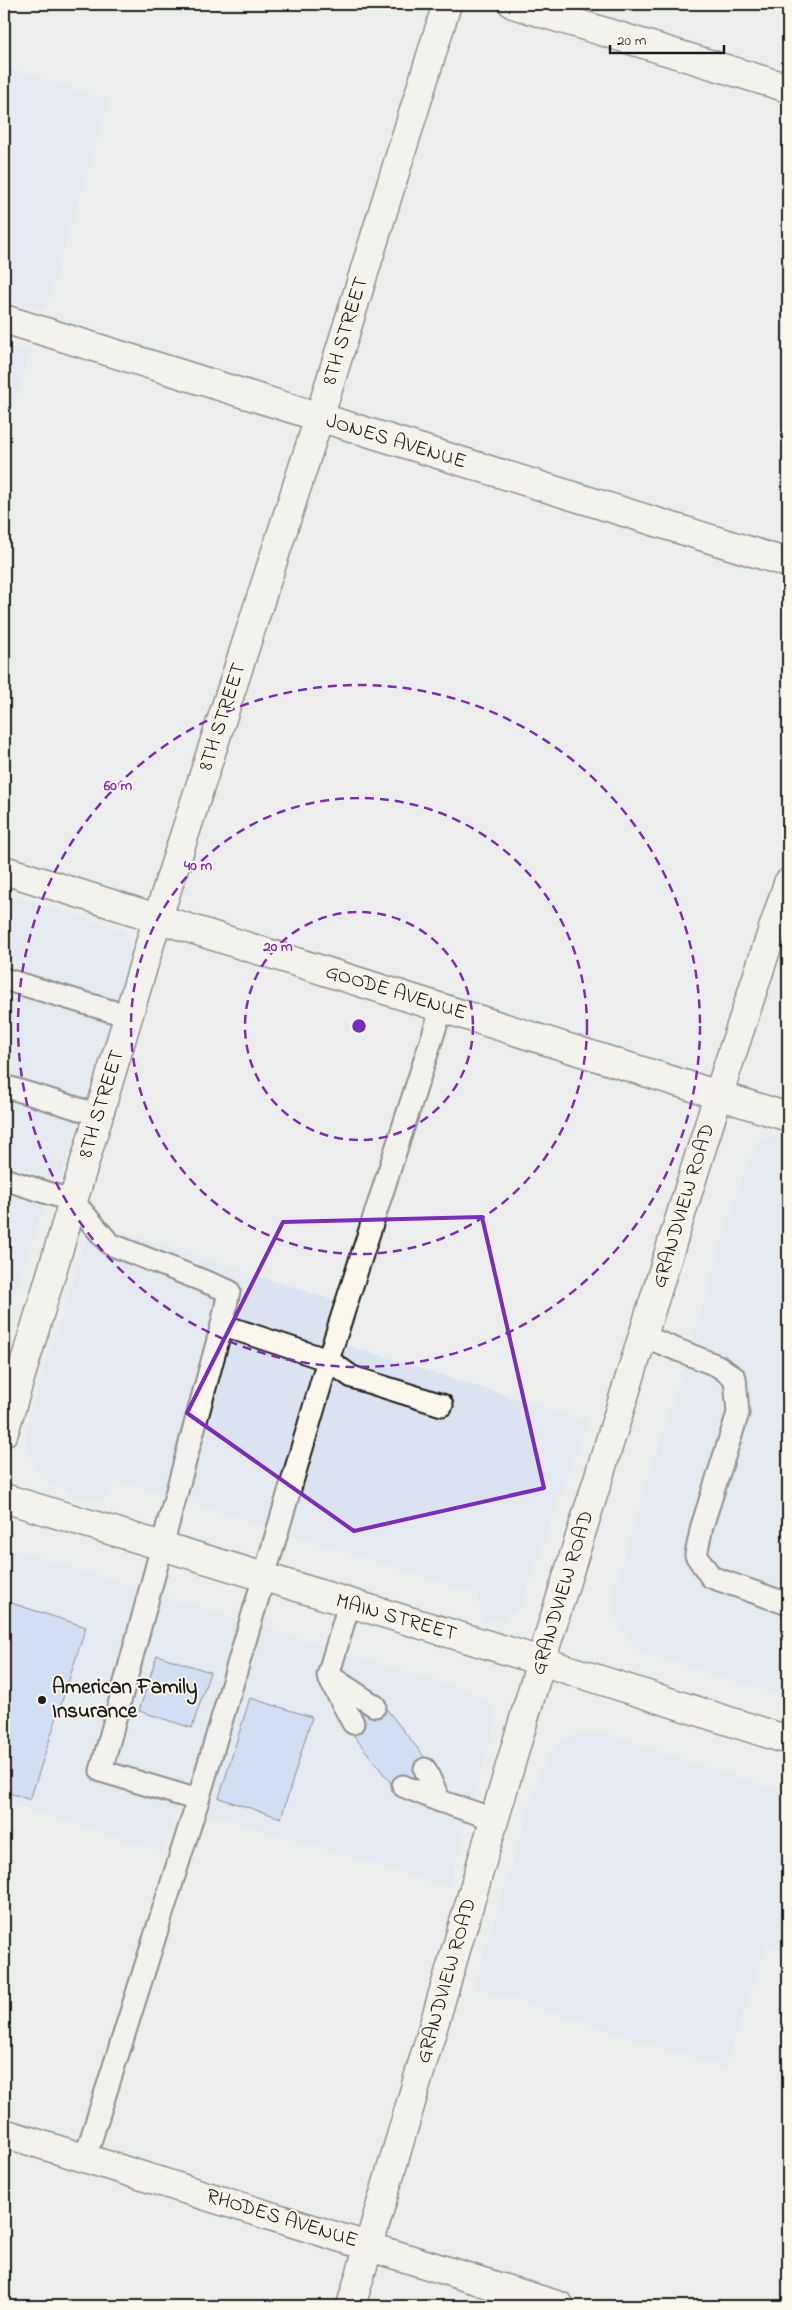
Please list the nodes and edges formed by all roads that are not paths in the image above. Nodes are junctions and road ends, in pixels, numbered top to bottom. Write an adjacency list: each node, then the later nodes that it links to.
1 (447, 4): 5 (street, 8TH STREET)
2 (513, 4): 3 (street)
3 (788, 88)
4 (4, 320): 5 (street, JONES AVENUE)
5 (319, 418): 6 (street, JONES AVENUE); 9 (street, 8TH STREET)
6 (788, 563)
7 (4, 870): 9 (street, GOODE AVENUE)
8 (788, 883): 14 (street, GRANDVIEW ROAD)
9 (157, 920): 11 (street, GOODE AVENUE); 12 (street, 8TH STREET)
10 (4, 979): 12 (lane)
11 (442, 1007): 14 (street, GOODE AVENUE); 21 (lane)
12 (128, 1016): 15 (street, 8TH STREET)
13 (4, 1086): 15 (lane)
14 (718, 1096): 16 (street, GOODE AVENUE); 20 (street, GRANDVIEW ROAD)
15 (99, 1115): 18 (street, 8TH STREET)
16 (788, 1117)
17 (4, 1179): 18 (lane)
18 (73, 1201): 19 (lane); 23 (street, 8TH STREET)
19 (222, 1325): 21 (lane); 25 (lane)
20 (643, 1336): 28 (lane); 29 (street, GRANDVIEW ROAD)
21 (328, 1360): 22 (lane); 26 (lane)
22 (442, 1405)
23 (4, 1432)
24 (4, 1498): 25 (street, MAIN STREET)
25 (163, 1547): 26 (street, MAIN STREET); 36 (lane)
26 (263, 1578): 27 (street, MAIN STREET); 36 (lane)
27 (349, 1604): 29 (street, MAIN STREET); 30 (lane)
28 (788, 1604)
29 (541, 1661): 33 (street, MAIN STREET); 38 (street, GRANDVIEW ROAD)
30 (328, 1676): 31 (lane); 32 (lane)
31 (375, 1706)
32 (353, 1723)
33 (788, 1740)
34 (425, 1769): 37 (lane)
35 (403, 1786): 37 (lane)
36 (198, 1800): 40 (lane)
37 (440, 1801): 38 (lane)
38 (494, 1819): 41 (street, GRANDVIEW ROAD)
39 (4, 2133): 40 (street, RHODES AVENUE)
40 (85, 2158): 41 (street, RHODES AVENUE)
41 (369, 2246): 42 (street, GRANDVIEW ROAD); 43 (street, RHODES AVENUE)
42 (351, 2306)
43 (560, 2306)

